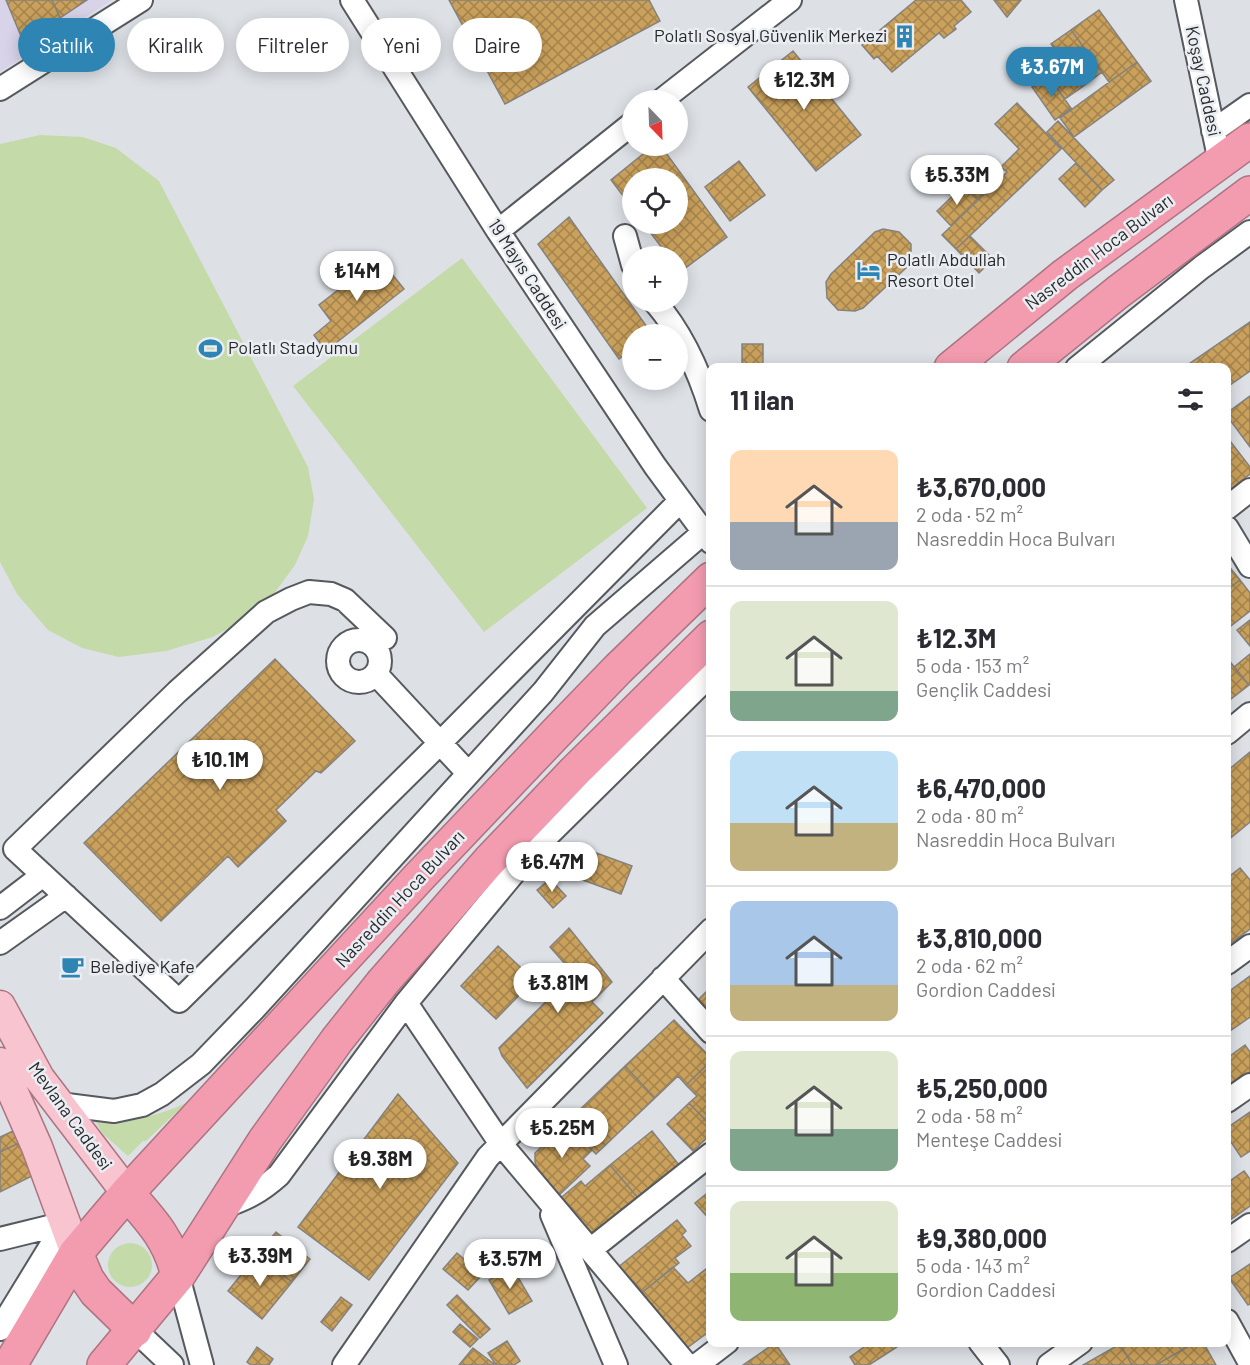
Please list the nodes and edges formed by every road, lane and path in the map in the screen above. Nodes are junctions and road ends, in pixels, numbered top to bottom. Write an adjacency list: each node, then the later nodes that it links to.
1 (141, 0): 5 (street)
2 (352, 0): 13 (street, 19 Mayıs Caddesi)
3 (790, 0): 6 (street)
4 (1185, 0): 8 (street, Koşay Caddesi)
5 (0, 89)
6 (675, 90)
7 (1250, 105): 8 (street)
8 (1213, 130): 11 (street, Koşay Caddesi)
9 (622, 132): 13 (street)
10 (1250, 140): 11 (highway, Nasreddin Hoca Bulvarı)
11 (1220, 162): 19 (highway, Nasreddin Hoca Bulvarı)
12 (1250, 193): 20 (highway)
13 (498, 231): 23 (street, 19 Mayıs Caddesi)
14 (1250, 232): 18 (street)
15 (624, 236): 16 (street)
16 (627, 246)
17 (664, 312): 21 (street)
18 (1100, 360)
19 (957, 363)
20 (1030, 363)
21 (706, 393)
22 (1250, 490): 24 (street)
23 (680, 501): 25 (street, 19 Mayıs Caddesi); 36 (street)
24 (1231, 505)
25 (706, 531)
26 (1231, 535): 28 (street)
27 (706, 536): 37 (street)
28 (1250, 566)
29 (706, 584): 39 (highway, Nasreddin Hoca Bulvarı)
30 (385, 638): 32 (street); 32 (street); 40 (street)
31 (706, 642): 59 (highway)
32 (376, 674): 36 (street)
33 (706, 679): 48 (street)
34 (1250, 714): 35 (street)
35 (1231, 730)
36 (440, 743): 37 (street); 41 (street)
37 (468, 773): 38 (street)
38 (427, 817): 39 (street); 54 (street)
39 (454, 841): 57 (highway, Nasreddin Hoca Bulvarı)
40 (43, 875): 41 (street); 42 (street)
41 (66, 896): 44 (street)
42 (0, 908)
43 (706, 935): 47 (street)
44 (0, 943)
45 (1250, 946): 46 (street)
46 (1231, 960)
47 (663, 978): 50 (street); 55 (street)
48 (405, 1003): 55 (street); 59 (street)
49 (0, 1006): 54 (main road, Mevlana Caddesi)
50 (706, 1026)
51 (0, 1064): 61 (main road, Mevlana Caddesi)
52 (1250, 1085): 53 (street)
53 (1231, 1098)
54 (59, 1104): 57 (main road, Mevlana Caddesi)
55 (501, 1144): 58 (street); 77 (street)
56 (706, 1158): 64 (street)
57 (127, 1192): 61 (highway, Nasreddin Hoca Bulvarı); 65 (highway)
58 (542, 1193): 64 (street); 78 (street)
59 (222, 1207): 65 (highway)
60 (1250, 1225): 62 (street)
61 (71, 1238): 63 (street); 67 (street); 68 (highway); 73 (highway, Nasreddin Hoca Bulvarı)
62 (1231, 1238)
63 (0, 1239)
64 (590, 1250): 79 (street)
65 (169, 1288): 68 (highway); 76 (street)
66 (1231, 1328): 72 (street)
67 (0, 1329)
68 (135, 1330): 74 (highway); 75 (street)
69 (720, 1347): 80 (street)
70 (984, 1347): 81 (street)
71 (1074, 1347): 82 (street)
72 (1250, 1363)
73 (10, 1365)
74 (104, 1365)
75 (172, 1365)
76 (202, 1365)
77 (344, 1365)
78 (616, 1365)
79 (687, 1365)
80 (697, 1365)
81 (998, 1365)
82 (1049, 1365)

